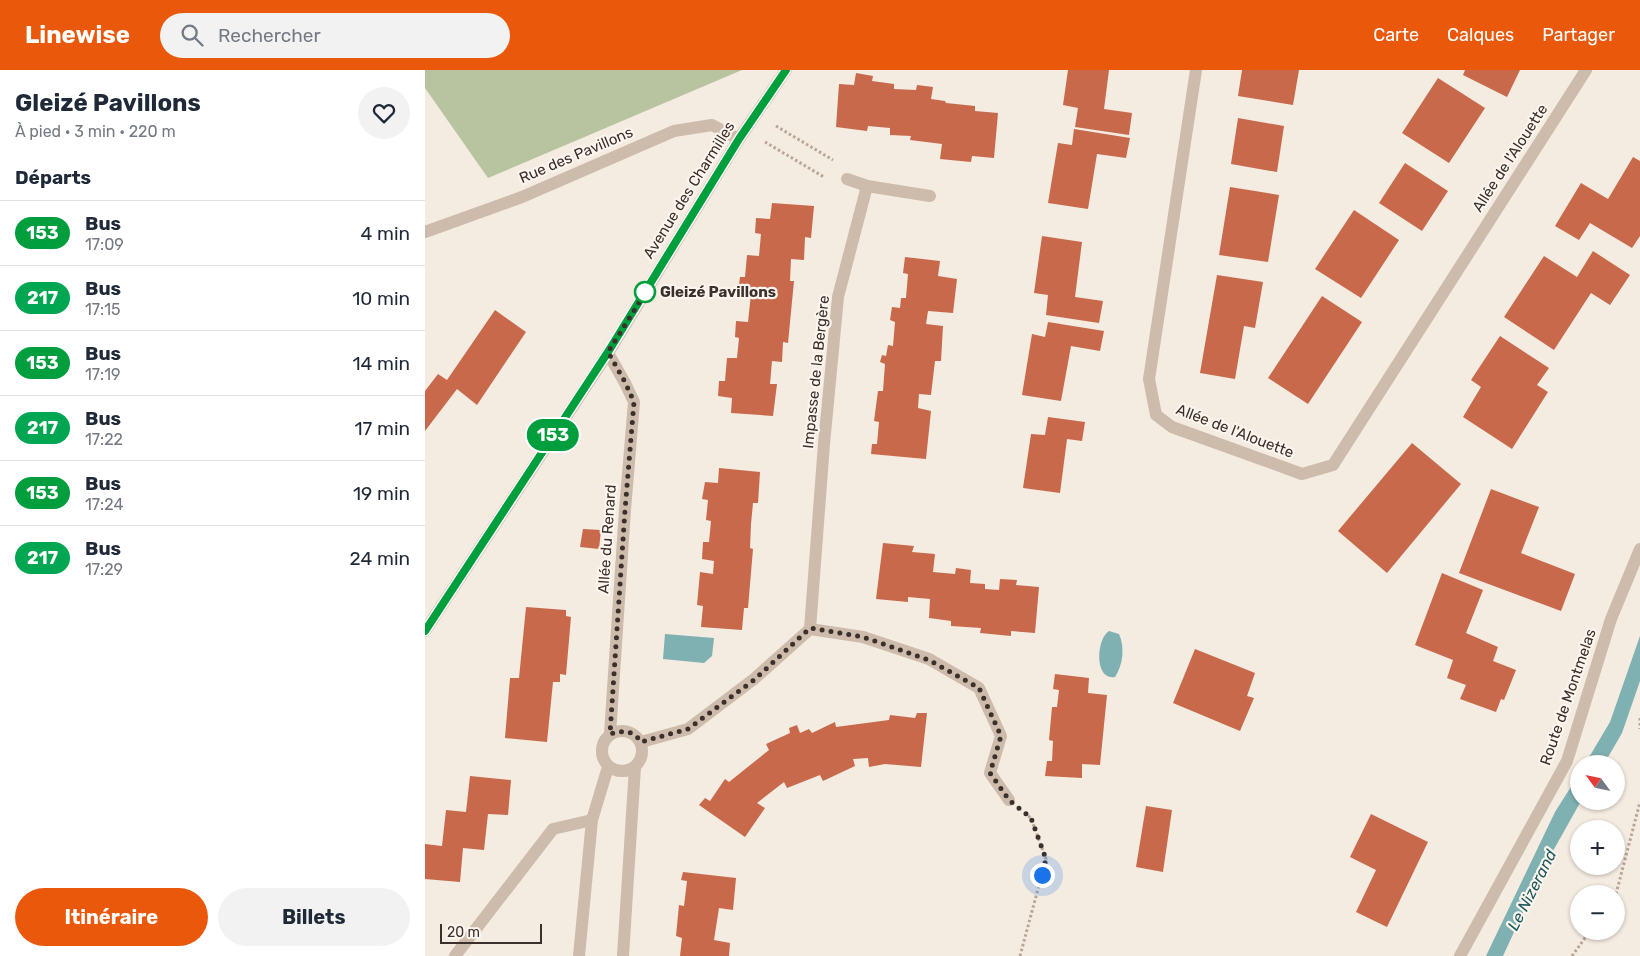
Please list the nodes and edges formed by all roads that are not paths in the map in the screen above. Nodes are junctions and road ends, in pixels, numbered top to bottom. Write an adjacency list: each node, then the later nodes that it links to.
1 (787, 70): 4 (street, Avenue des Charmilles)
2 (1196, 70): 3 (street, Allée de l'Alouette)
3 (1586, 70)
4 (742, 135): 8 (street, Rue des Pavillons); 9 (street, Avenue des Charmilles)
5 (847, 179): 6 (street)
6 (867, 186): 7 (street); 11 (street, Impasse de la Bergère)
7 (930, 196)
8 (425, 232)
9 (608, 352): 12 (street, Avenue des Charmilles); 13 (street, Allée du Renard)
10 (1640, 549): 22 (street, Route de Montmelas)
11 (810, 628): 14 (street); 17 (street)
12 (425, 631)
13 (610, 734): 14 (street); 15 (street)
14 (641, 742): 16 (street)
15 (608, 767): 16 (street); 18 (street)
16 (635, 767): 21 (street)
17 (1009, 800)
18 (592, 820): 19 (street); 20 (street)
19 (455, 956)
20 (579, 956)
21 (623, 956)
22 (1460, 956)

